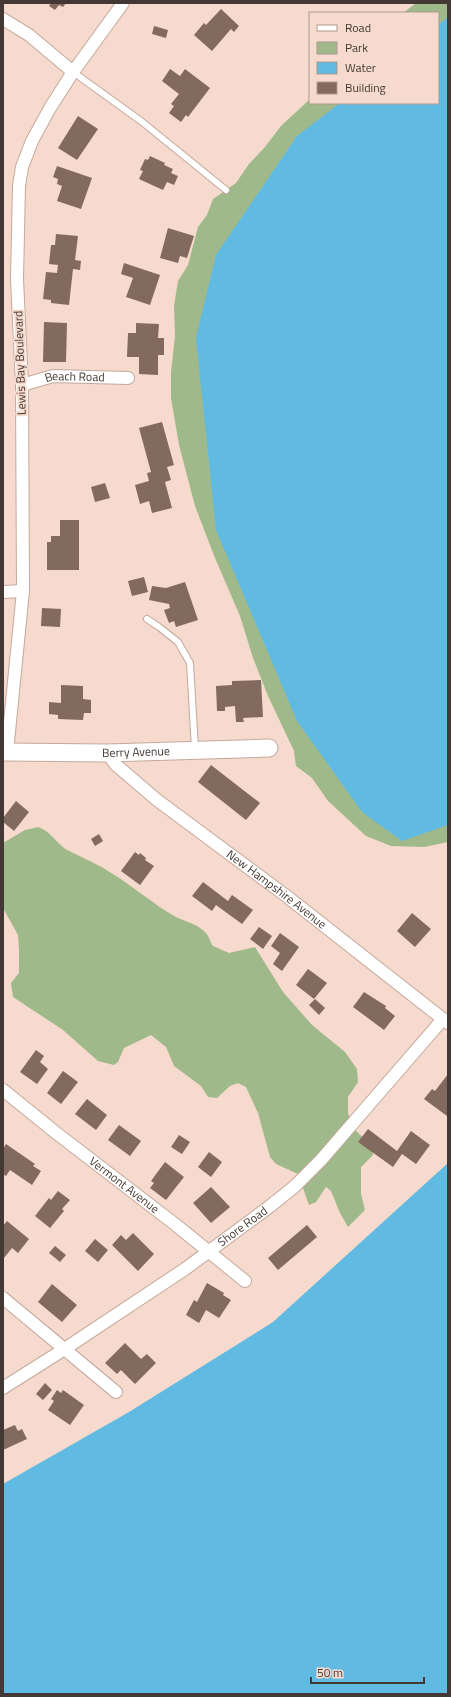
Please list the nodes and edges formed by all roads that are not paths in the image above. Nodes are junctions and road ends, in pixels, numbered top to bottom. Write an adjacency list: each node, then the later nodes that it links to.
1 (124, 3): 3 (street, Lewis Bay Boulevard)
2 (3, 19): 3 (street)
3 (73, 72): 4 (lane); 6 (street, Lewis Bay Boulevard)
4 (226, 190)
5 (128, 378): 6 (street, Beach Road)
6 (22, 385): 7 (street, Lewis Bay Boulevard)
7 (23, 591): 8 (street); 12 (street, Lewis Bay Boulevard)
8 (3, 592)
9 (147, 619): 11 (lane)
10 (269, 748): 11 (street, Berry Avenue)
11 (195, 750): 13 (street, Berry Avenue)
12 (4, 752): 13 (street, Berry Avenue)
13 (107, 753): 14 (street, New Hampshire Avenue)
14 (445, 1021): 16 (street, Shore Road)
15 (3, 1090): 16 (street, Vermont Avenue)
16 (209, 1253): 17 (street, Vermont Avenue); 19 (street, Shore Road)
17 (245, 1282)
18 (3, 1298): 19 (street)
19 (63, 1350): 20 (street, Shore Road); 21 (street)
20 (3, 1388)
21 (116, 1392)

